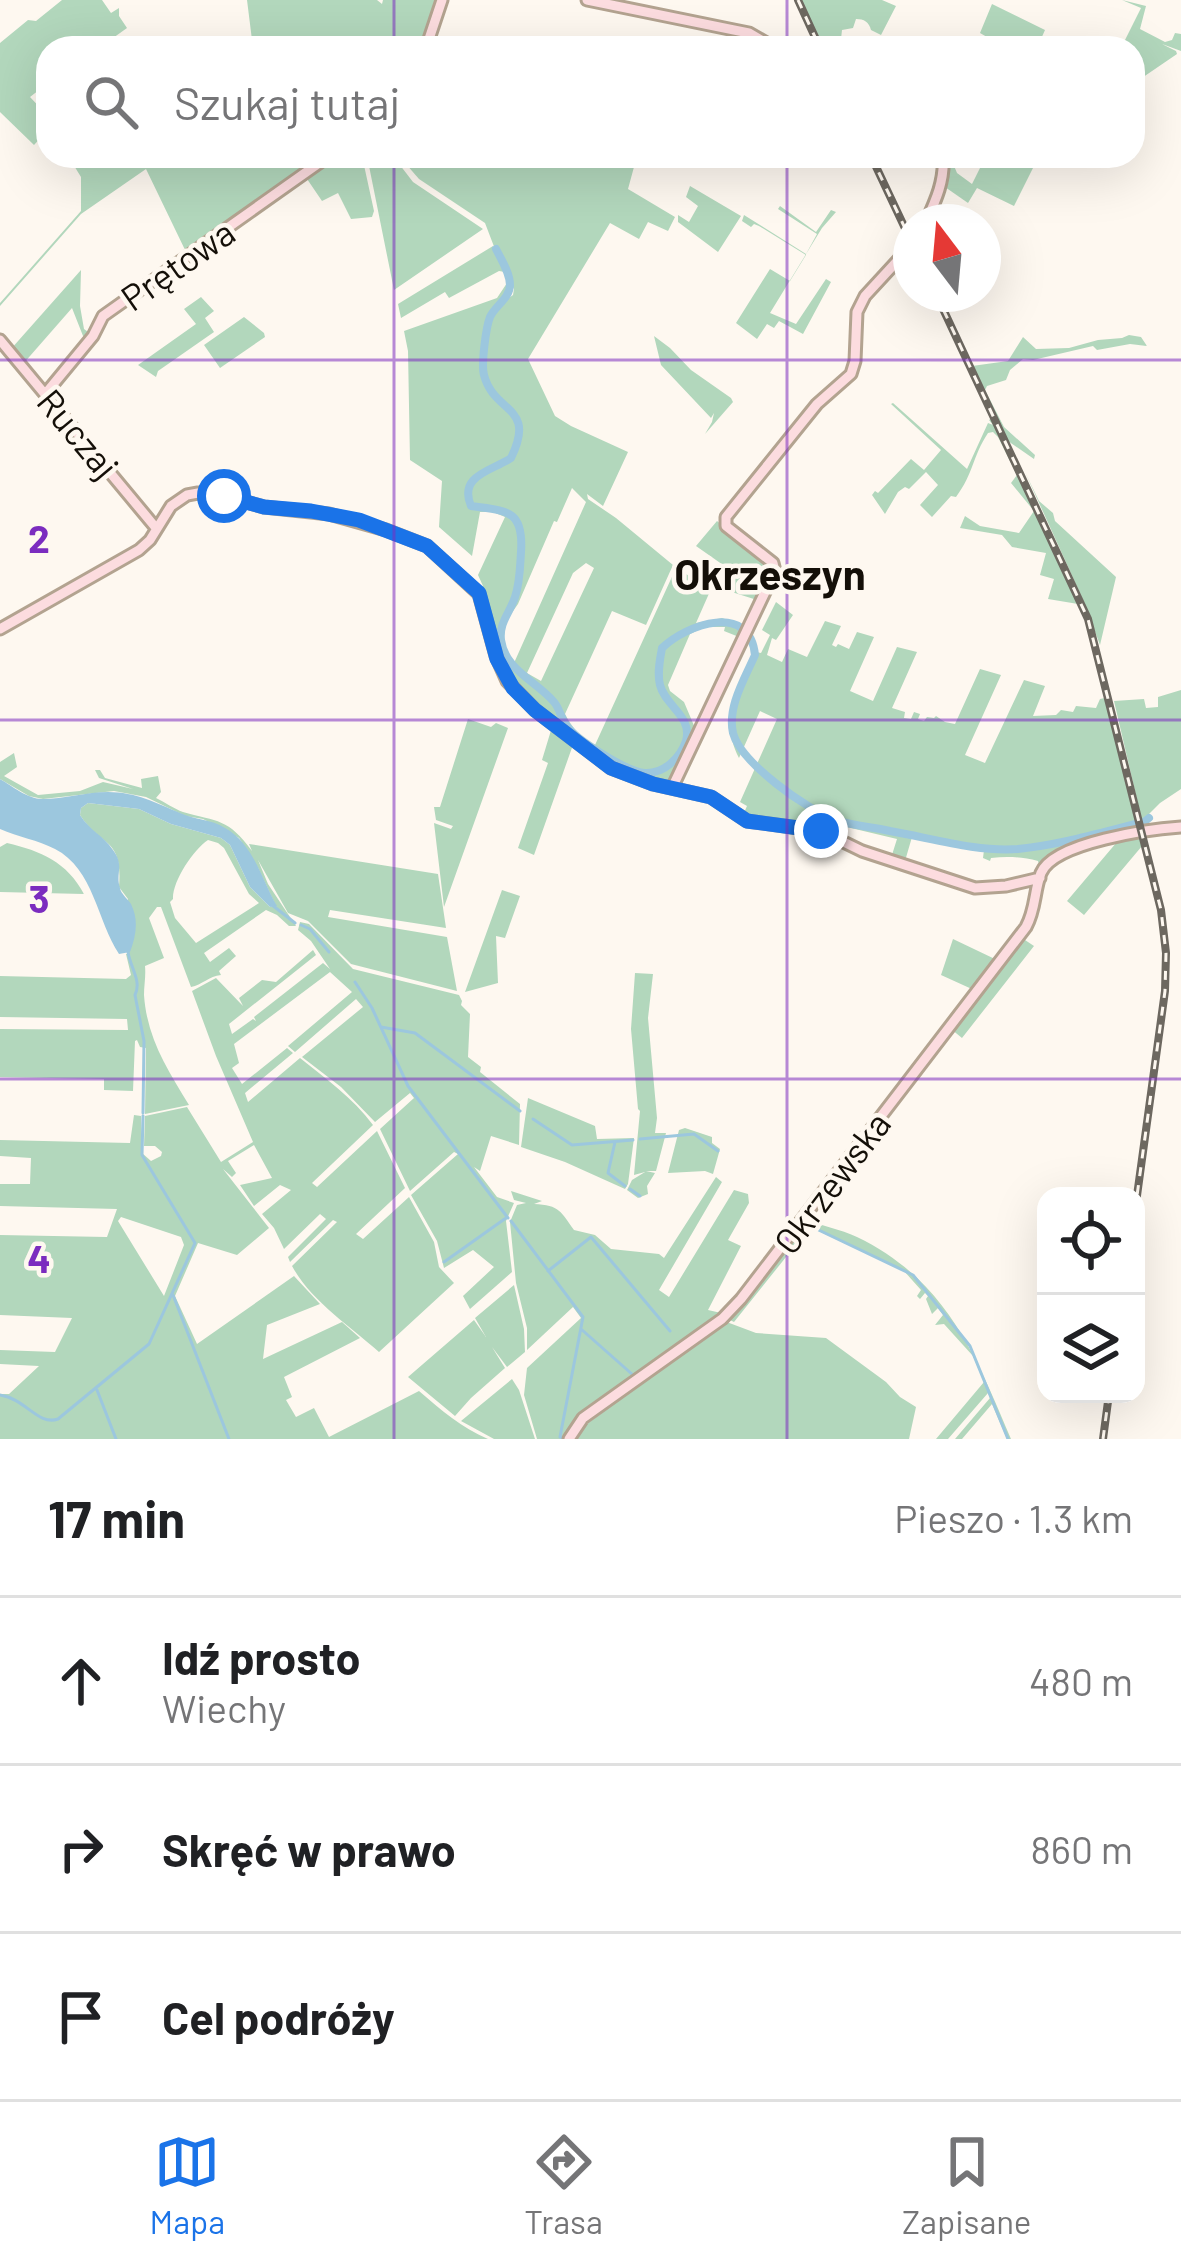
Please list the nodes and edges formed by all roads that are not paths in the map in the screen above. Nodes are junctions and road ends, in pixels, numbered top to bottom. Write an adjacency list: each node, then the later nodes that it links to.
1 (442, 0): 3 (street)
2 (587, 0): 4 (street)
3 (430, 36)
4 (753, 36)
5 (312, 168): 10 (street, Prętowa)
6 (944, 168): 7 (street)
7 (933, 204)
8 (893, 265): 13 (street)
9 (0, 340): 10 (street, Ruczaj)
10 (46, 393): 11 (street, Ruczaj)
11 (156, 528): 12 (street); 13 (street)
12 (0, 629)
13 (672, 788): 15 (street)
14 (1181, 826): 15 (street)
15 (1040, 878): 16 (street, Okrzewska)
16 (569, 1439)

